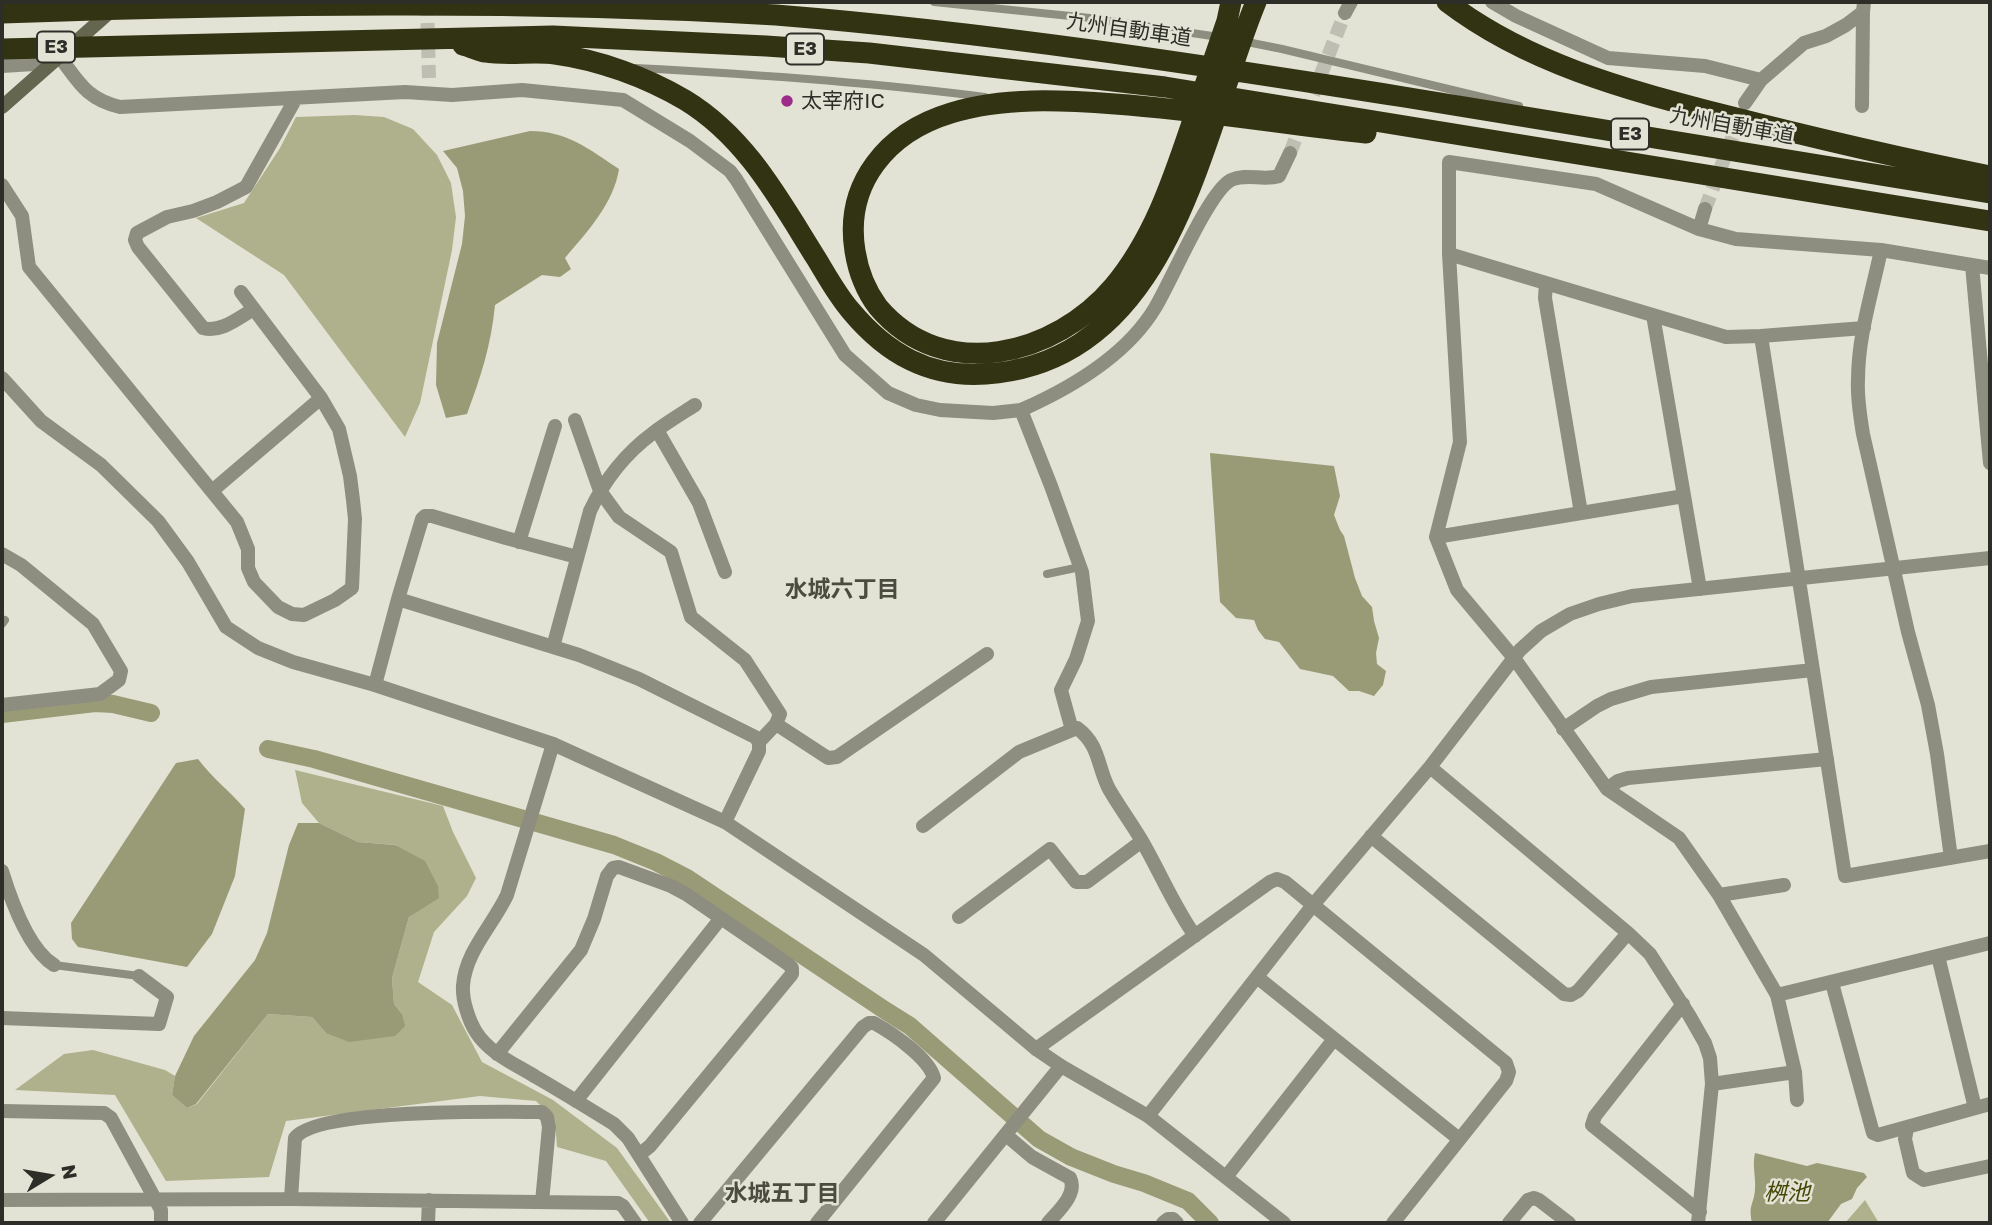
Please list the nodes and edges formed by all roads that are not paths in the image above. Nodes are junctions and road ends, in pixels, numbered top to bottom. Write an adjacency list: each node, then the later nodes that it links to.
1 (123, 2): 8 (highway); 11 (main road)
2 (934, 2): 21 (lane)
3 (1231, 2): 17 (highway)
4 (1256, 2): 13 (highway)
5 (1447, 2): 23 (highway)
6 (1492, 2): 14 (street)
7 (1863, 7): 14 (street); 19 (street)
8 (2, 12): 21 (highway, 九州自動車道 / E3)
9 (444, 39): 10 (highway, E3); 13 (highway); 15 (highway, E3)
10 (2, 49)
11 (55, 60): 12 (street); 16 (street); 20 (main road)
12 (2, 66)
13 (608, 66): 17 (lane)
14 (1761, 80): 18 (street)
15 (1162, 97): 17 (highway); 27 (highway, E3)
16 (296, 98): 35 (street); 42 (street)
17 (1019, 102)
18 (1745, 103)
19 (1862, 106)
20 (2, 107)
21 (1640, 135): 25 (highway, 九州自動車道 / E3)
22 (1290, 153): 42 (street)
23 (1990, 176)
24 (2, 185): 47 (street)
25 (1990, 193)
26 (1705, 209): 28 (street)
27 (1990, 221)
28 (1699, 229): 29 (street); 30 (street)
29 (1881, 250): 31 (street); 37 (street)
30 (1449, 254): 33 (street); 51 (street)
31 (1972, 265): 32 (street); 46 (street)
32 (1990, 268)
33 (1546, 283): 36 (street); 50 (street)
34 (242, 292): 35 (street)
35 (254, 309): 40 (street)
36 (1653, 315): 38 (street); 49 (street)
37 (1864, 328): 38 (street); 57 (street)
38 (1761, 336): 60 (street)
39 (2, 378): 67 (street)
40 (321, 398): 47 (street); 47 (street)
41 (695, 405): 45 (street)
42 (1021, 410): 56 (street)
43 (575, 420): 48 (street)
44 (555, 426): 52 (street)
45 (657, 430): 48 (street); 58 (street)
46 (1990, 463)
47 (212, 491)
48 (600, 491): 54 (street); 69 (street)
49 (1684, 496): 50 (street); 61 (street)
50 (1581, 513): 51 (street)
51 (1436, 537): 65 (street)
52 (519, 542): 54 (street); 62 (street)
53 (2, 554): 68 (street)
54 (578, 557): 63 (street)
55 (1990, 558): 57 (street)
56 (1080, 567): 59 (lane); 71 (street)
57 (1894, 569): 60 (street); 82 (street)
58 (725, 572)
59 (1047, 573)
60 (1799, 579): 61 (street); 66 (street)
61 (1700, 589): 65 (street)
62 (398, 599): 63 (street); 67 (street)
63 (554, 647): 72 (street)
64 (987, 654): 69 (street)
65 (1514, 658): 70 (street); 75 (street)
66 (1814, 670): 70 (street); 74 (street)
67 (376, 685): 73 (street)
68 (2, 705)
69 (775, 724): 72 (street)
70 (1563, 729): 76 (street)
71 (1072, 730): 78 (street); 80 (street)
72 (759, 742): 77 (street)
73 (553, 744): 77 (street); 102 (street)
74 (1827, 759): 76 (street); 82 (street)
75 (1430, 767): 79 (street); 89 (street)
76 (1607, 789): 85 (street)
77 (725, 822): 101 (street)
78 (923, 826)
79 (1371, 836): 86 (street); 89 (street)
80 (1142, 841): 87 (street); 90 (street)
81 (1990, 851): 82 (street)
82 (1951, 858)
83 (2, 871): 93 (street)
84 (1784, 885): 85 (street)
85 (1719, 895): 97 (street)
86 (1313, 905): 90 (street); 95 (street); 114 (street)
87 (959, 917)
88 (721, 918): 102 (street); 107 (street); 115 (street)
89 (1628, 933): 98 (street)
90 (1195, 936): 101 (street)
91 (1990, 943): 92 (street)
92 (1938, 956): 96 (street); 109 (street)
93 (54, 965): 94 (lane)
94 (139, 976): 99 (street)
95 (1257, 977): 100 (street); 111 (street)
96 (1832, 982): 97 (street); 112 (street)
97 (1777, 995): 104 (street)
98 (1683, 1004): 105 (street); 123 (street)
99 (2, 1018)
100 (1334, 1039): 114 (street); 117 (street)
101 (1037, 1049): 103 (street)
102 (497, 1054): 107 (street)
103 (1061, 1066): 111 (street); 113 (street)
104 (1796, 1072): 105 (street); 106 (street)
105 (1712, 1084): 123 (street)
106 (1797, 1100)
107 (576, 1101): 115 (street)
108 (1990, 1104): 109 (street)
109 (1975, 1108): 112 (street)
110 (2, 1111): 118 (street)
111 (1148, 1116): 117 (street)
112 (1907, 1128): 116 (street)
113 (1006, 1135): 130 (street); 131 (street)
114 (1459, 1139): 135 (street)
115 (639, 1155): 127 (street)
116 (1990, 1166)
117 (1226, 1177): 134 (street)
118 (155, 1199): 119 (street); 120 (street); 124 (street)
119 (291, 1199): 121 (street); 122 (street)
120 (2, 1200)
121 (429, 1200): 122 (street); 125 (street)
122 (542, 1202): 126 (street)
123 (1699, 1218)
124 (161, 1223)
125 (428, 1223)
126 (635, 1223)
127 (682, 1223)
128 (699, 1223): 129 (street)
129 (817, 1223)
130 (934, 1223)
131 (1048, 1223)
132 (1163, 1223): 133 (street)
133 (1177, 1223)
134 (1284, 1223)
135 (1393, 1223)
136 (1509, 1223): 137 (street)
137 (1569, 1223)

